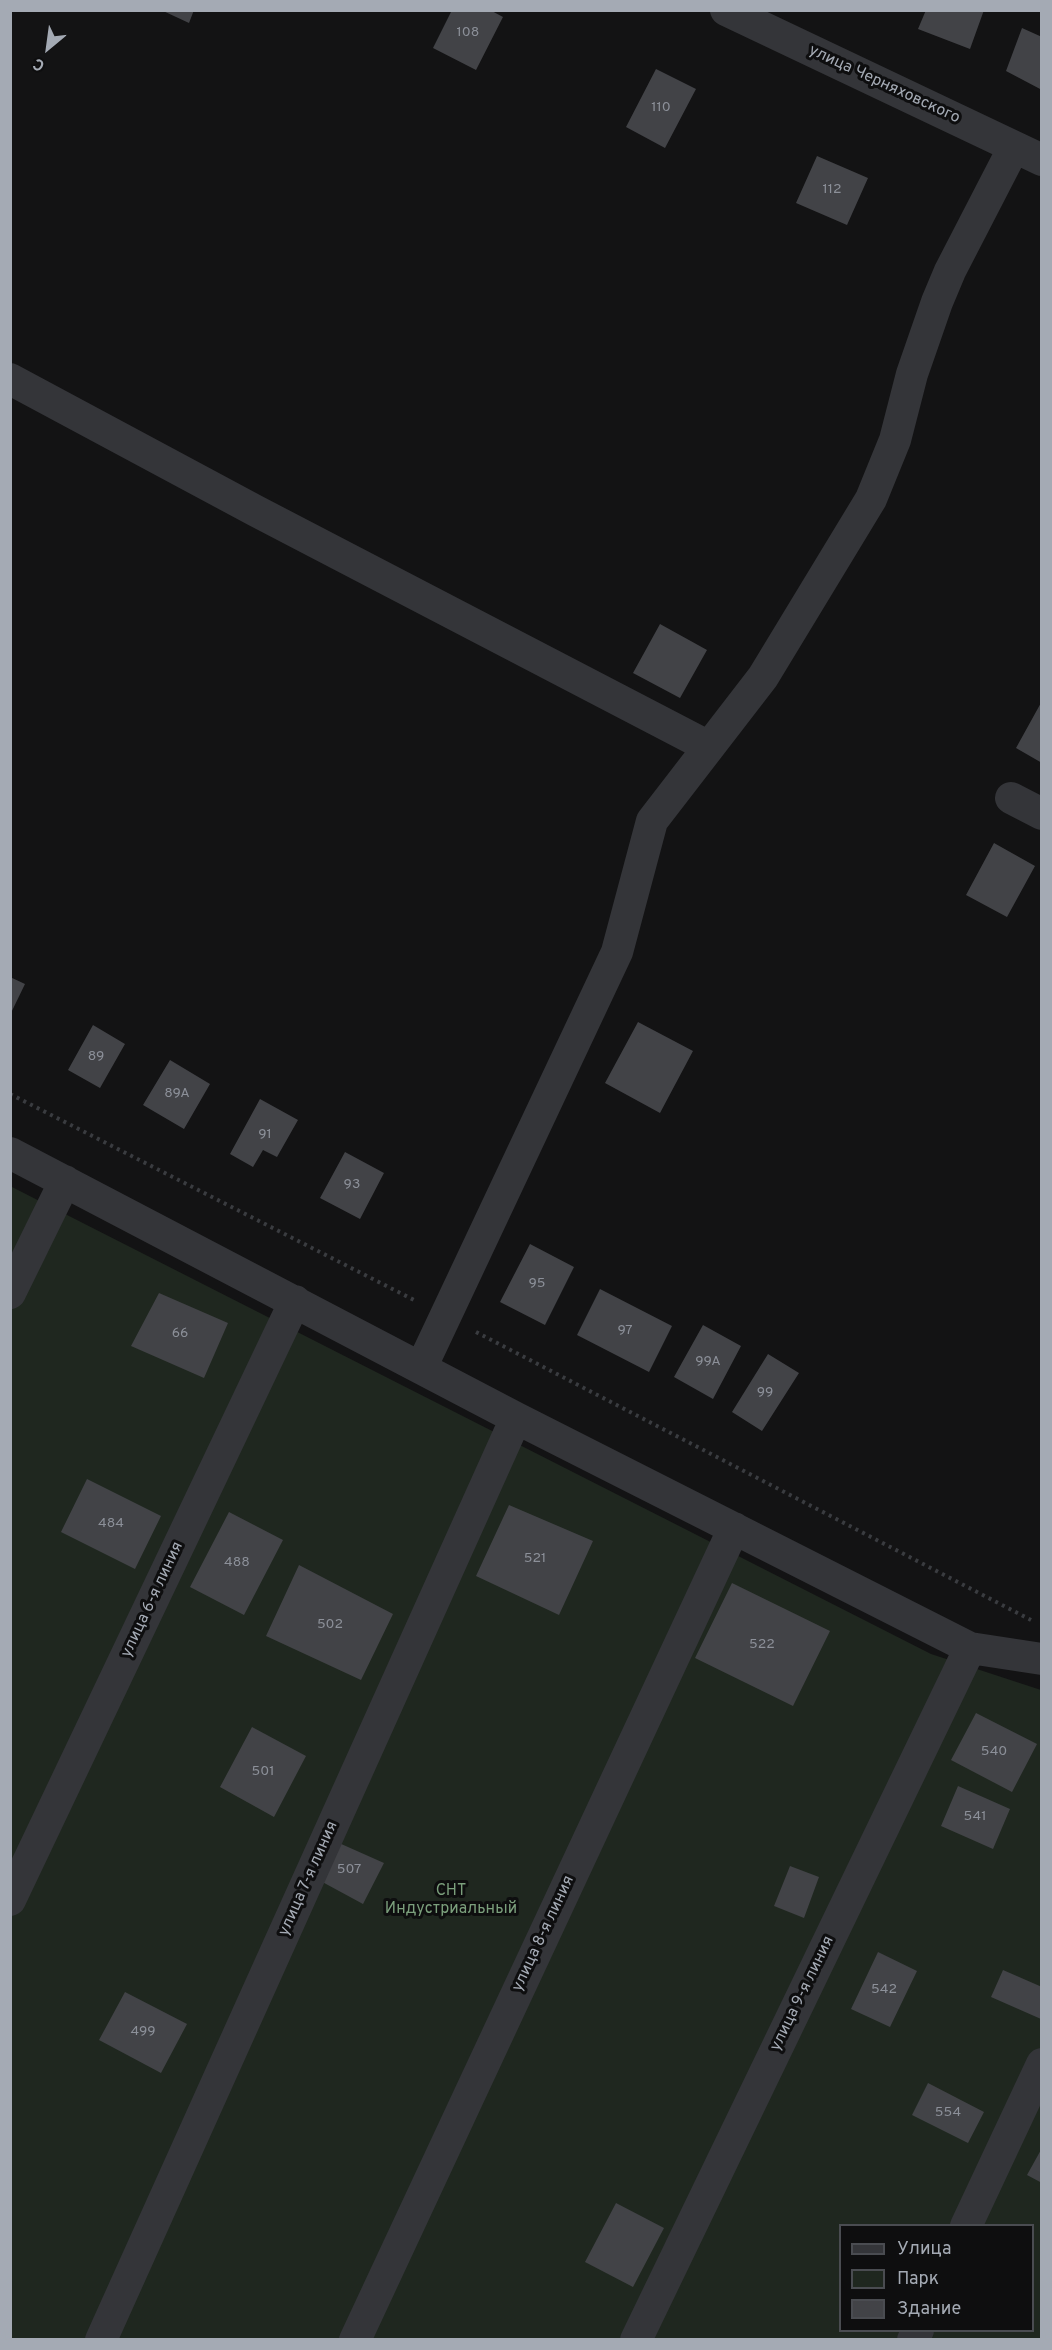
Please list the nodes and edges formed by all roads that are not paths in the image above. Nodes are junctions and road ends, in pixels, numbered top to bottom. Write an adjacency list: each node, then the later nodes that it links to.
1 (726, 10): 2 (street, улица Черняховского)
2 (1028, 154): 4 (street)
3 (10, 379): 4 (street)
4 (709, 747): 11 (street)
5 (1011, 798): 6 (street)
6 (1041, 814)
7 (10, 1153): 8 (street)
8 (65, 1181): 9 (street); 10 (street)
9 (10, 1293)
10 (295, 1301): 11 (street); 16 (street, улица 6-я линия)
11 (421, 1368): 12 (street)
12 (516, 1418): 13 (street); 19 (street, улица 7-я линия)
13 (734, 1528): 14 (street); 20 (street, улица 8-я линия)
14 (970, 1648): 15 (street); 21 (street, улица 9-я линия)
15 (1041, 1659)
16 (10, 1900)
17 (1041, 2064): 18 (street)
18 (967, 2224)
19 (101, 2340)
20 (355, 2340)
21 (636, 2340)

